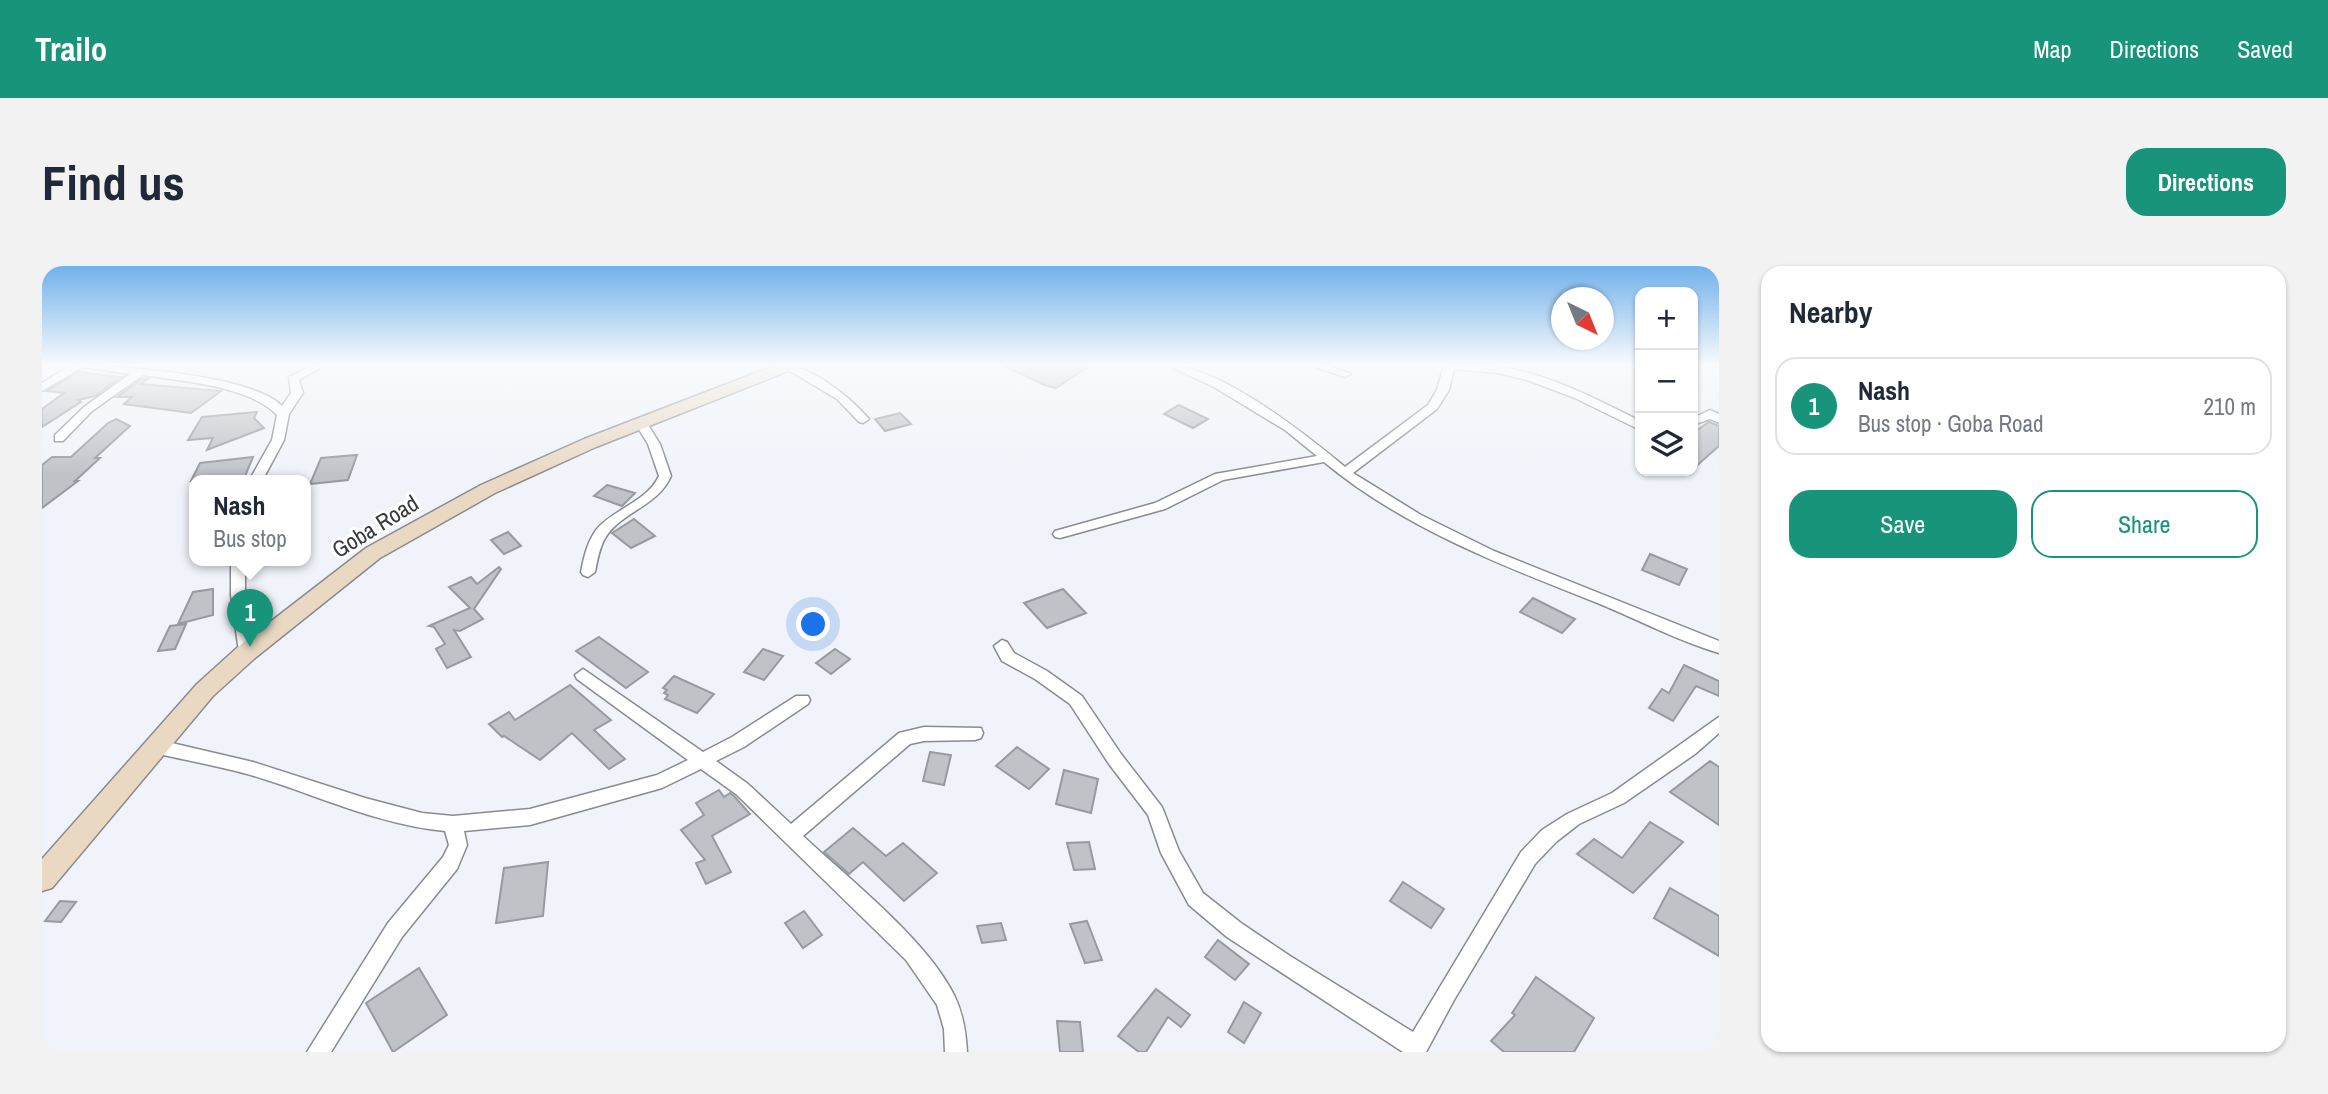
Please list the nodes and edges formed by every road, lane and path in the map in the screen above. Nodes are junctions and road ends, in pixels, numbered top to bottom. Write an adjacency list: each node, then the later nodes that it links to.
1 (97, 402): 15 (street)
2 (267, 402): 9 (street)
3 (292, 402): 9 (street)
4 (695, 402): 13 (main road, Goba Road)
5 (846, 402): 11 (street)
6 (1247, 402): 16 (street)
7 (1436, 402): 17 (street)
8 (1591, 402): 14 (street)
9 (283, 414): 18 (street)
10 (1716, 414): 12 (street)
11 (863, 419)
12 (1698, 420)
13 (641, 423): 21 (street); 24 (main road, Goba Road)
14 (1635, 423)
15 (59, 438)
16 (1328, 458): 17 (street); 19 (street)
17 (1345, 473): 23 (street)
18 (258, 475)
19 (1060, 534)
20 (238, 566): 24 (street)
21 (588, 572)
22 (1002, 646): 34 (street)
23 (1719, 647)
24 (247, 652): 29 (main road, Goba Road)
25 (583, 675): 30 (street)
26 (802, 700): 30 (street)
27 (1719, 723): 34 (street)
28 (975, 733): 32 (street)
29 (159, 747): 31 (street); 33 (main road, Goba Road)
30 (704, 761): 31 (street); 32 (street)
31 (453, 824): 35 (street)
32 (790, 836): 36 (street)
33 (42, 879)
34 (1416, 1049)
35 (318, 1052)
36 (956, 1052)

